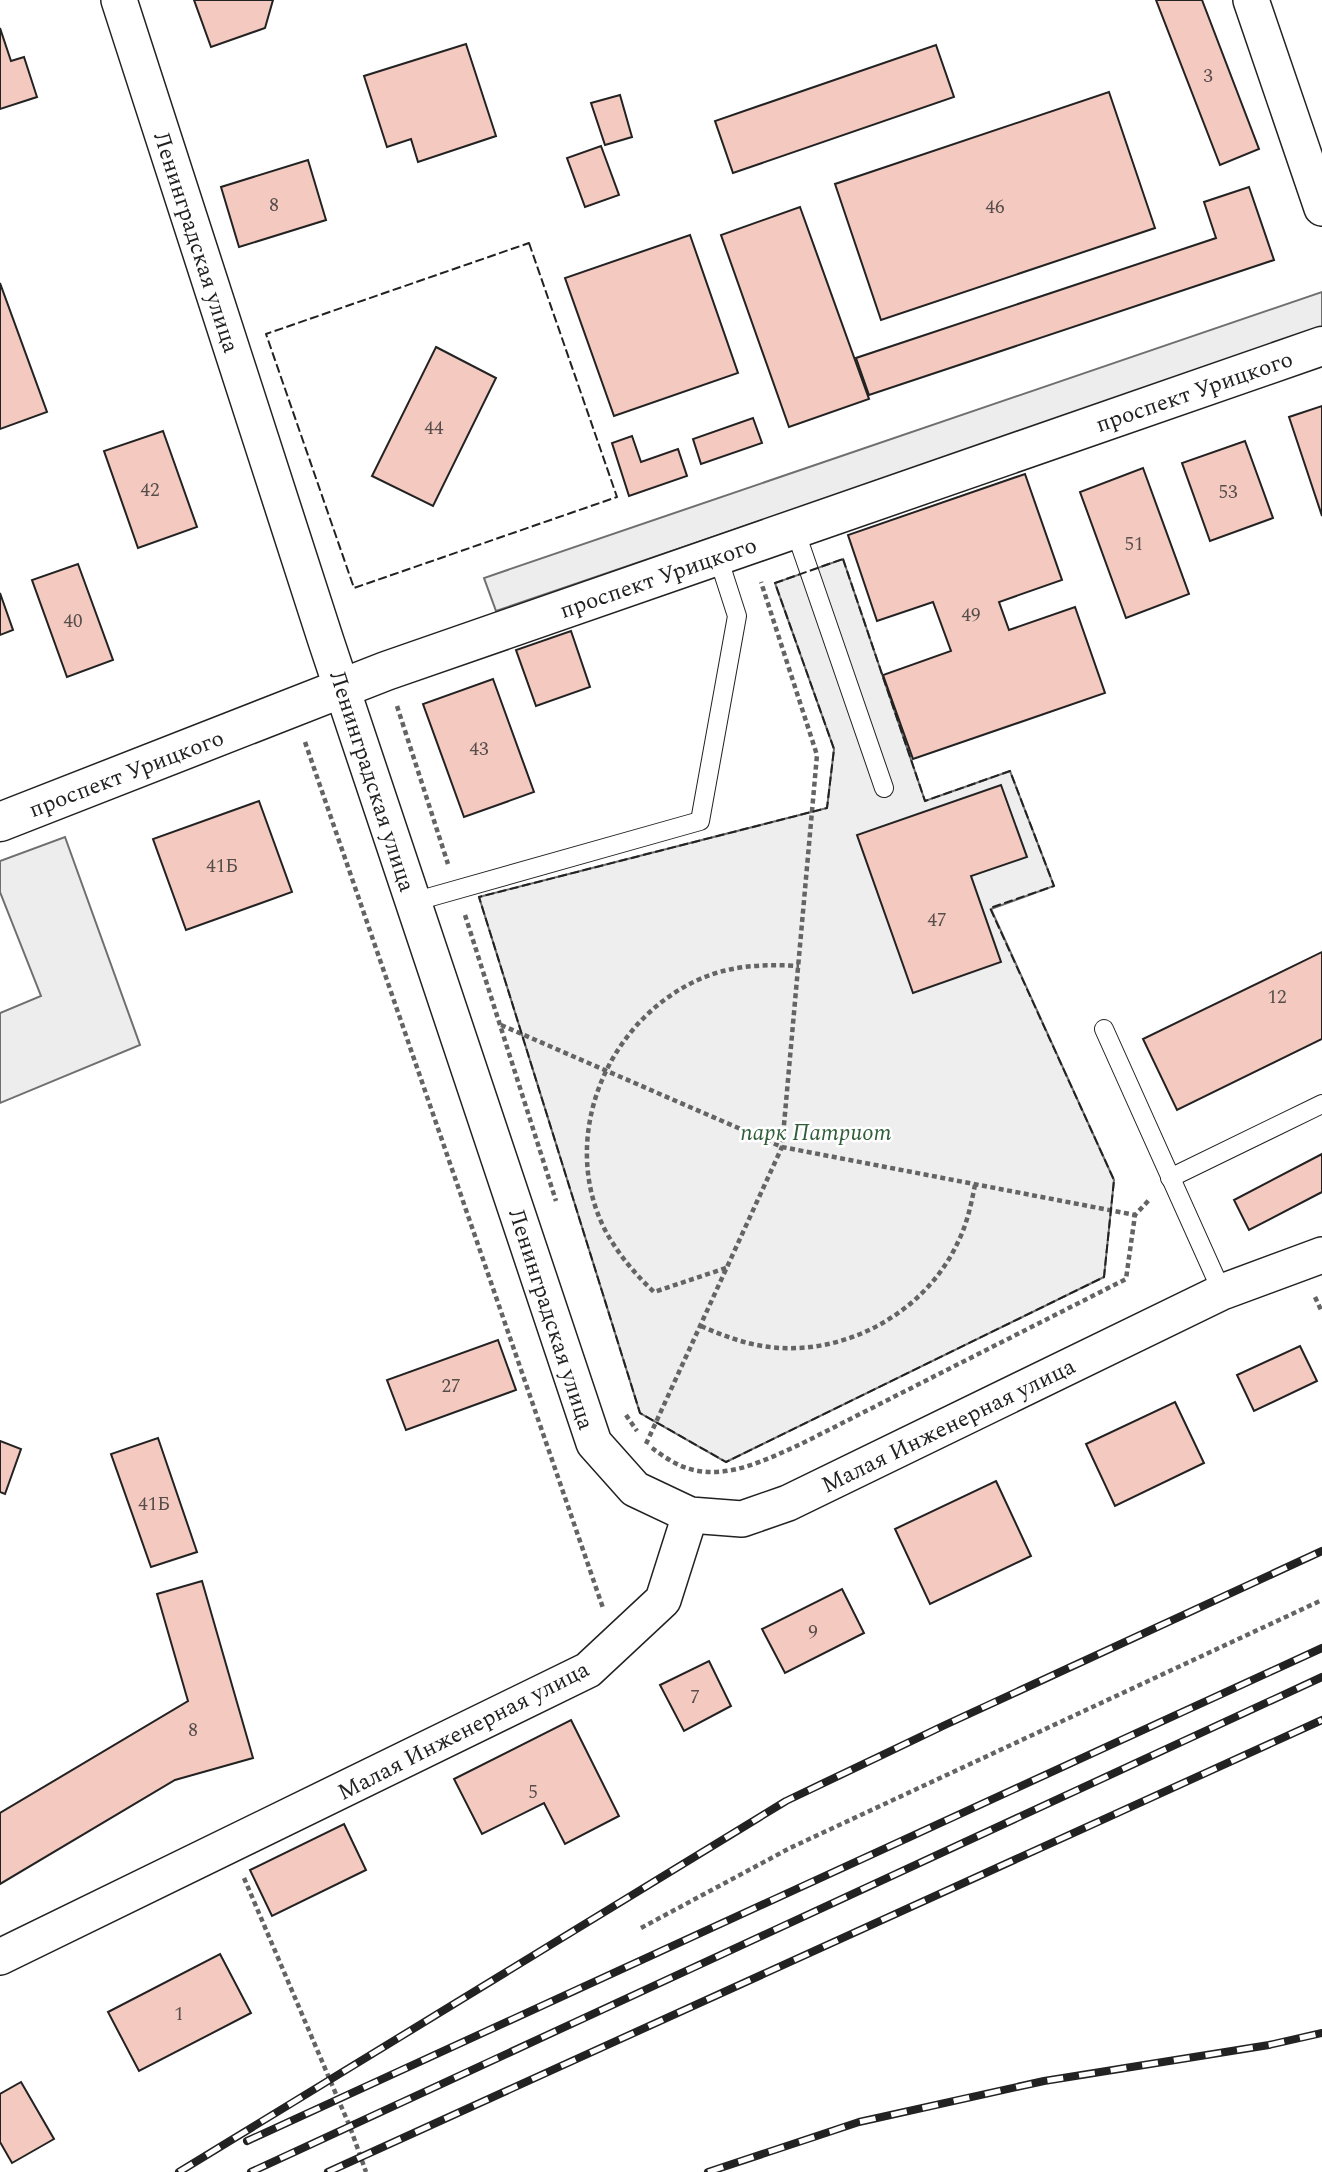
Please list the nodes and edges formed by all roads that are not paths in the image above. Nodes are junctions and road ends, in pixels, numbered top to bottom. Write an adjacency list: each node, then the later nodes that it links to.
1 (120, 0): 7 (street, Ленинградская улица)
2 (1251, 0): 3 (street)
3 (1322, 208)
4 (1322, 346): 5 (main road, проспект Урицкого)
5 (795, 530): 6 (main road, проспект Урицкого); 8 (lane)
6 (733, 551): 7 (main road, проспект Урицкого); 10 (lane)
7 (342, 689): 9 (main road, проспект Урицкого); 10 (street, Ленинградская улица)
8 (884, 788)
9 (0, 822)
10 (413, 902): 16 (street, Ленинградская улица)
11 (1104, 1029): 13 (lane)
12 (1322, 1104): 13 (lane)
13 (1170, 1178): 15 (lane)
14 (1322, 1255): 15 (street, Малая Инженерная улица)
15 (1222, 1292): 16 (street, Малая Инженерная улица)
16 (690, 1515): 17 (street, Малая Инженерная улица)
17 (0, 1957)

